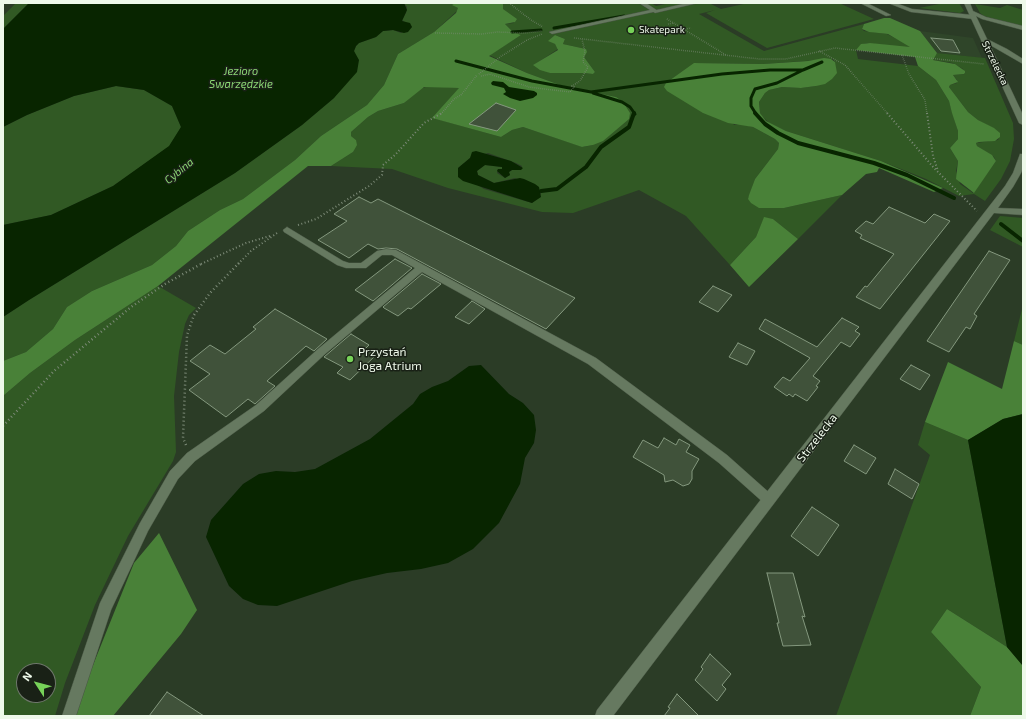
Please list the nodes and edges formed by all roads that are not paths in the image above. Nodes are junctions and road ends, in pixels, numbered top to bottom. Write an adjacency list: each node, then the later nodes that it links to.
1 (642, 3): 6 (street)
2 (695, 3): 6 (lane)
3 (863, 3): 8 (lane)
4 (891, 3): 7 (lane)
5 (967, 3): 7 (street, Strzelecka)
6 (655, 11): 10 (street)
7 (972, 14): 9 (street); 11 (street, Strzelecka)
8 (888, 15)
9 (1023, 28)
10 (550, 31)
11 (984, 40): 12 (street); 13 (street, Strzelecka)
12 (1023, 62)
13 (1023, 123)
14 (1023, 156): 16 (street, Strzelecka)
15 (1023, 212): 16 (street)
16 (988, 214): 19 (street, Strzelecka)
17 (287, 230): 18 (lane)
18 (421, 268): 19 (lane); 20 (lane)
19 (769, 500): 21 (street, Strzelecka)
20 (69, 716)
21 (603, 716)

